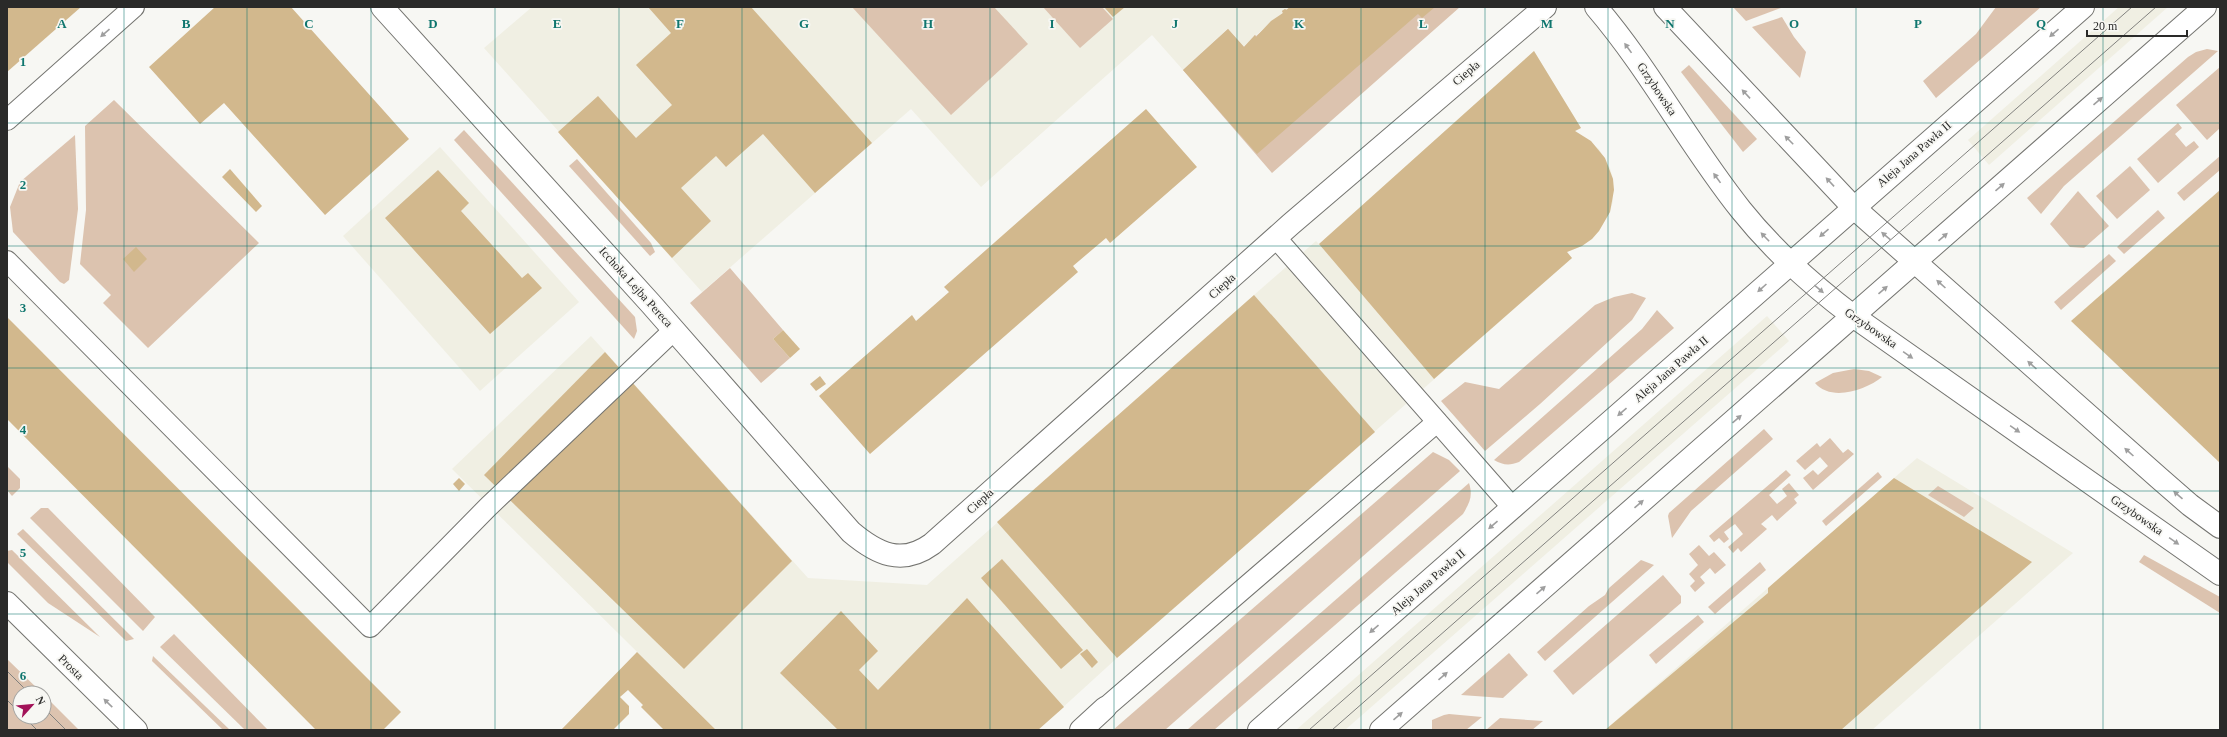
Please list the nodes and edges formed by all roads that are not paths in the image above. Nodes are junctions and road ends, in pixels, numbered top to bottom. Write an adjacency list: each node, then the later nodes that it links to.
1 (134, 7): 8 (lane, one-way to 8)
2 (382, 7): 15 (street, Icchoka Lejba Pereca)
3 (1545, 7): 10 (street, Ciepła)
4 (1596, 7): 13 (street, Grzybowska, one-way to 4)
5 (1664, 7): 9 (street, one-way to 5)
6 (2083, 7): 9 (street, Aleja Jana Pawła II, one-way to 9)
7 (2205, 7): 12 (street, one-way to 7)
8 (7, 120)
9 (1854, 207): 12 (street, one-way to 9); 13 (street, Aleja Jana Pawła II, one-way to 13)
10 (1276, 238): 16 (lane); 19 (street, Ciepła)
11 (7, 261): 15 (lane)
12 (1916, 261): 14 (street, one-way to 12); 18 (street, one-way to 12)
13 (1791, 262): 14 (street, Grzybowska, one-way to 14); 17 (street, Aleja Jana Pawła II, one-way to 17)
14 (1853, 316): 20 (street, Grzybowska, one-way to 20); 26 (street, one-way to 14)
15 (674, 330): 19 (street, Icchoka Lejba Pereca)
16 (1437, 422): 17 (lane); 22 (lane)
17 (1513, 508): 25 (street, Aleja Jana Pawła II, one-way to 25)
18 (2220, 527)
19 (896, 556)
20 (2220, 574)
21 (7, 603): 23 (street, Prosta, one-way to 21)
22 (1105, 708): 24 (street)
23 (136, 730)
24 (1081, 730)
25 (1259, 730)
26 (1381, 730)

